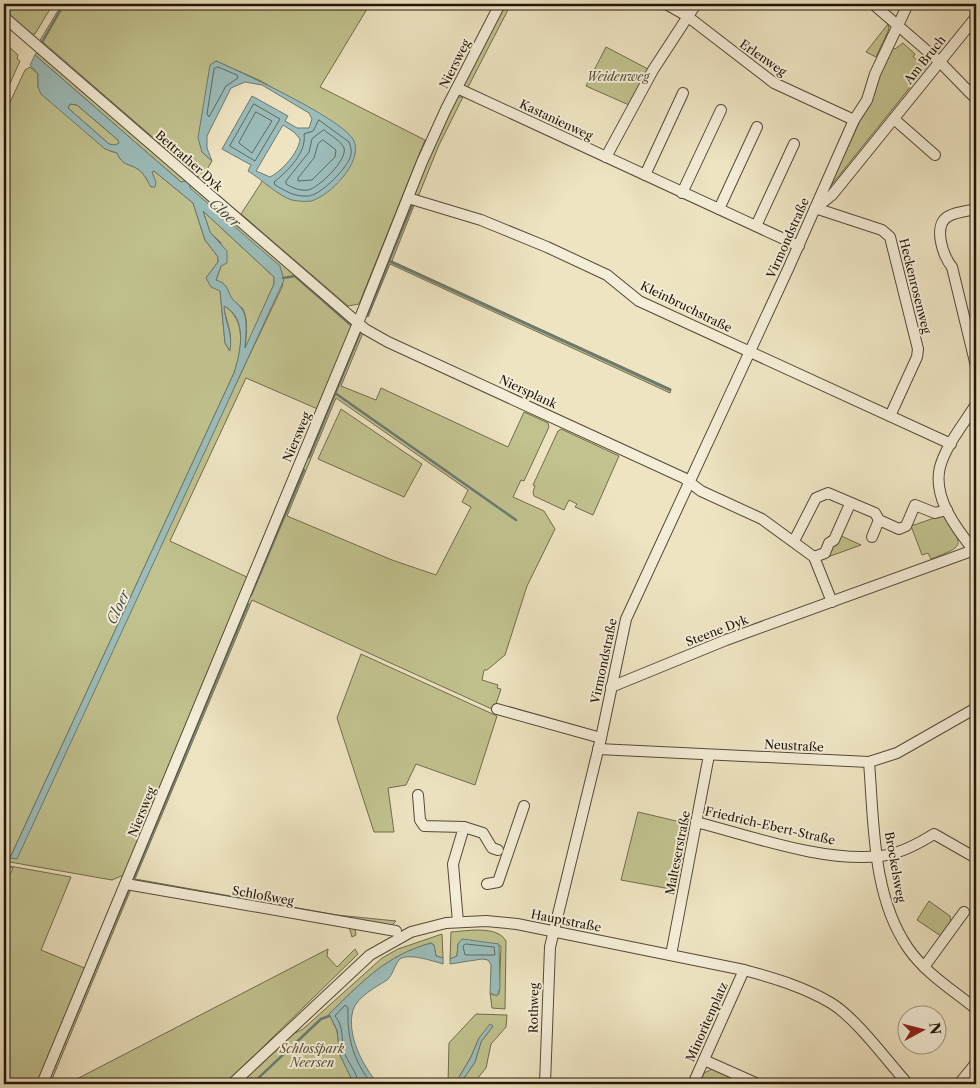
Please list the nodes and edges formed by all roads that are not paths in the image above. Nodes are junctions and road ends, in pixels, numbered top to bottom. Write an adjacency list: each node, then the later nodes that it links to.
1 (500, 4): 11 (street, Niersweg)
2 (666, 4): 6 (street, Erlenweg)
3 (696, 4): 6 (street)
4 (873, 4): 9 (street)
5 (908, 4): 9 (street, Virmondstraße)
6 (686, 16): 16 (street, Erlenweg); 20 (street)
7 (4, 17): 29 (street, Bettrather Dyk)
8 (976, 17): 10 (street, Am Bruch)
9 (898, 24): 10 (street); 16 (street, Virmondstraße)
10 (940, 62): 13 (street); 15 (street, Am Bruch)
11 (457, 88): 20 (street, Kastanienweg); 23 (street, Niersweg)
12 (683, 93): 21 (street)
13 (976, 99)
14 (721, 110): 22 (street)
15 (894, 119): 19 (street); 24 (street, Am Bruch)
16 (854, 120): 24 (street, Virmondstraße)
17 (757, 127): 25 (street)
18 (794, 144): 27 (street)
19 (935, 155)
20 (606, 157): 21 (street, Kastanienweg)
21 (645, 176): 22 (street, Kastanienweg)
22 (682, 193): 25 (street, Kastanienweg)
23 (408, 198): 29 (street, Niersweg); 30 (street, Kleinbruchstraße)
24 (815, 208): 28 (street, Virmondstraße); 33 (street, Heckenrosenweg)
25 (719, 209): 27 (street, Kastanienweg)
26 (976, 209): 31 (street)
27 (756, 226): 28 (street, Kastanienweg)
28 (799, 246): 30 (street, Virmondstraße)
29 (358, 323): 35 (street, Niersplank); 58 (street, Niersweg)
30 (750, 352): 33 (street, Kleinbruchstraße); 35 (street, Virmondstraße)
31 (976, 366)
32 (976, 404): 34 (street)
33 (890, 416): 34 (street, Kleinbruchstraße)
34 (951, 444): 37 (street)
35 (689, 482): 40 (street); 44 (street, Virmondstraße)
36 (850, 504): 38 (street); 40 (street); 42 (street)
37 (948, 510): 38 (street); 41 (street)
38 (879, 520): 39 (street)
39 (872, 537)
40 (794, 541): 42 (street)
41 (975, 551): 43 (street, Steene Dyk)
42 (814, 557): 43 (street)
43 (832, 602): 44 (street, Steene Dyk)
44 (611, 687): 47 (street, Virmondstraße)
45 (976, 708): 50 (street, Neustraße)
46 (497, 709): 47 (street)
47 (600, 738): 48 (street, Virmondstraße)
48 (598, 749): 49 (street, Neustraße); 63 (street, Virmondstraße)
49 (709, 755): 50 (street, Neustraße); 53 (street, Malteserstraße)
50 (869, 762): 56 (street, Brockelsweg)
51 (418, 796): 54 (street)
52 (524, 806): 59 (street)
53 (696, 822): 56 (street, Friedrich-Ebert-Straße); 64 (street, Malteserstraße)
54 (464, 827): 55 (street); 61 (street)
55 (498, 850)
56 (877, 856): 57 (street, Friedrich-Ebert-Straße); 65 (street, Brockelsweg)
57 (976, 858)
58 (126, 884): 62 (street, Schloßweg); 70 (street, Niersweg)
59 (487, 884)
60 (964, 912): 65 (street)
61 (458, 922): 63 (street, Hauptstraße); 71 (street, Hauptstraße)
62 (396, 931)
63 (553, 932): 64 (street, Hauptstraße); 72 (street, Rothweg)
64 (671, 955): 66 (street, Hauptstraße)
65 (924, 967): 67 (street, Brockelsweg)
66 (744, 970): 68 (street, Minoritenplatz); 75 (street, Hauptstraße)
67 (976, 1009)
68 (704, 1060): 73 (street, Minoritenplatz); 74 (street)
69 (976, 1063): 76 (street)
70 (42, 1084)
71 (232, 1084)
72 (545, 1084)
73 (693, 1084)
74 (758, 1084)
75 (908, 1084)
76 (958, 1084)

